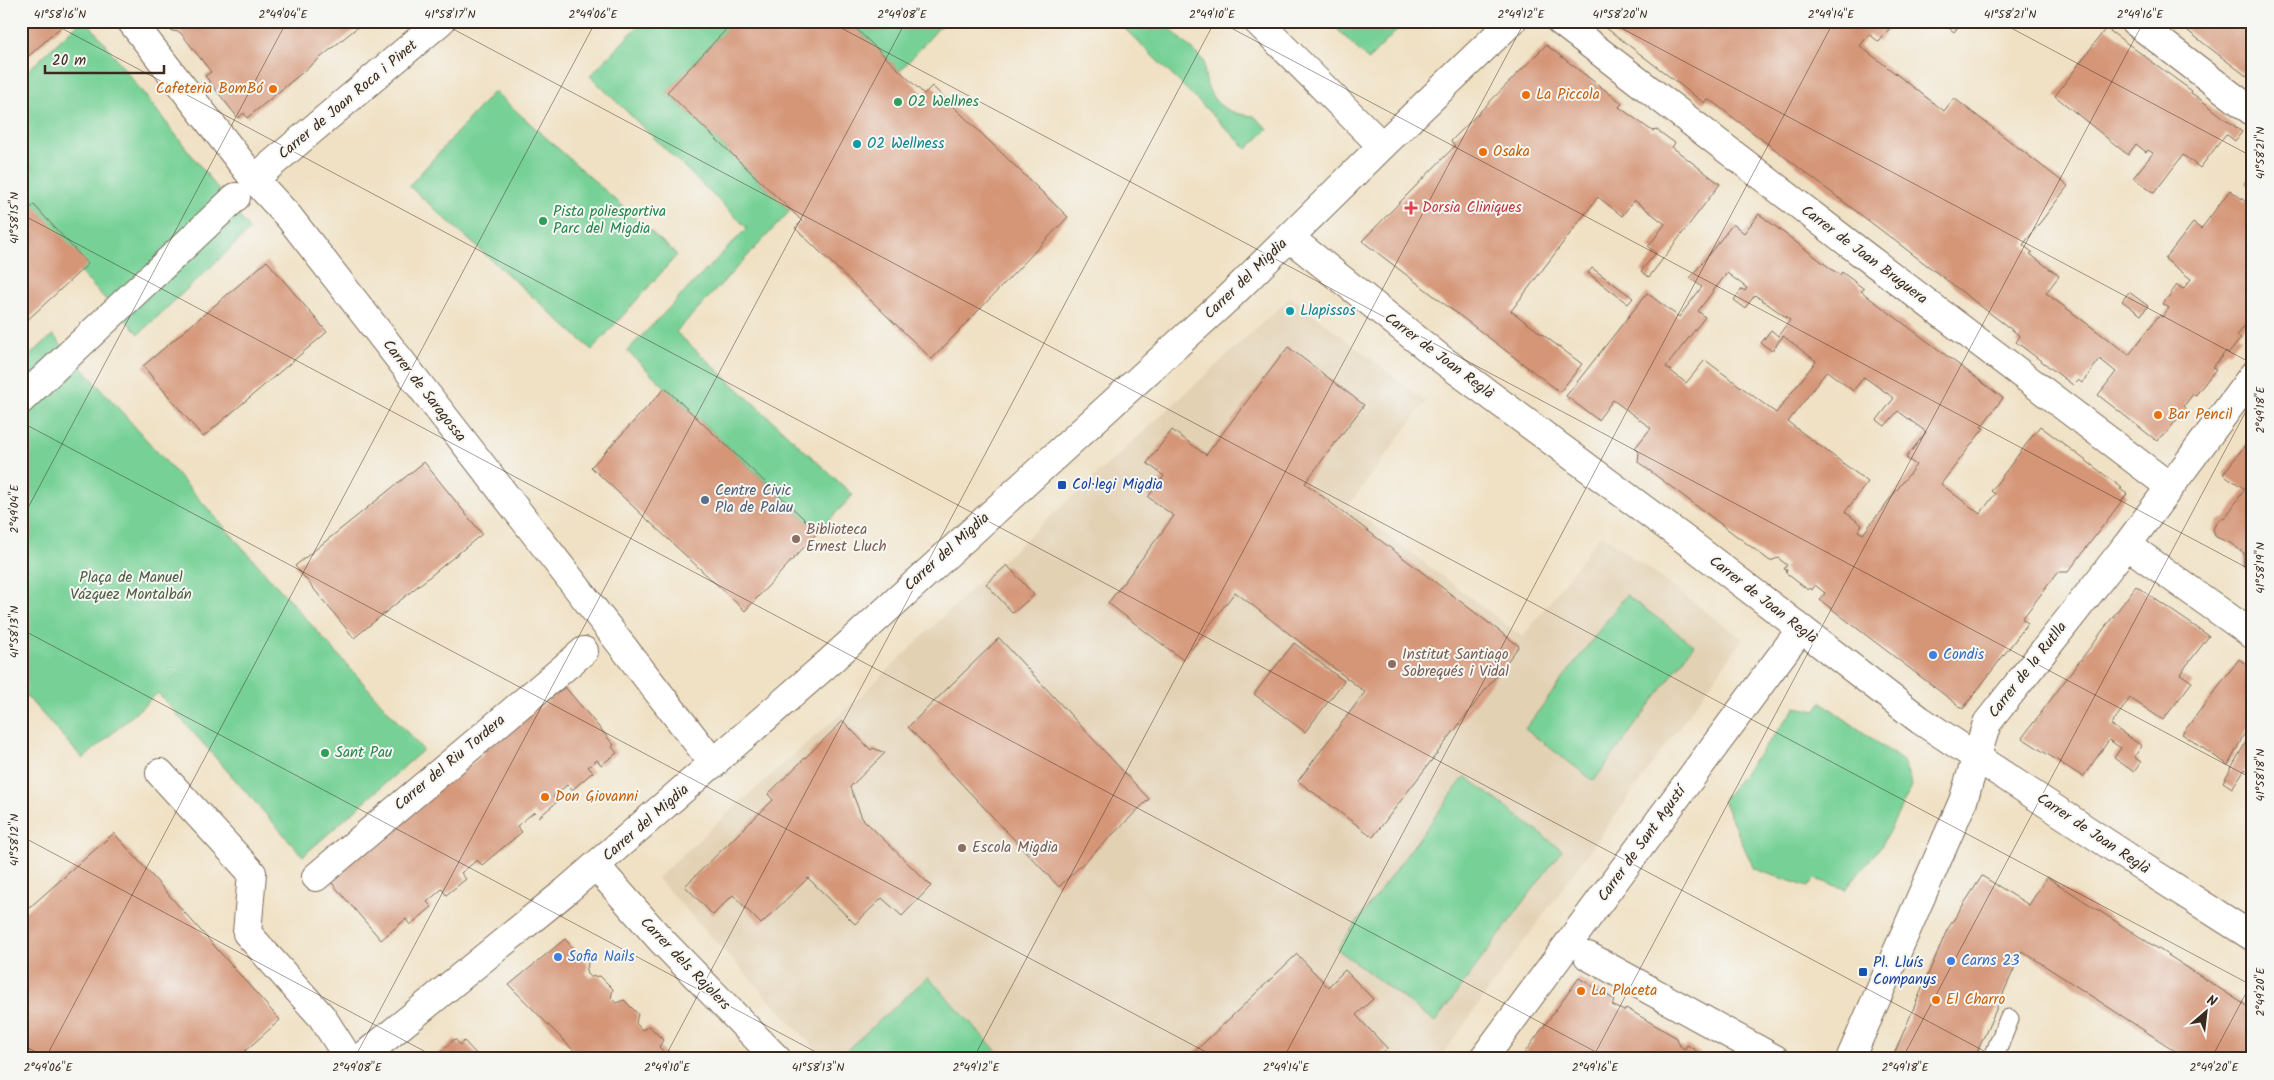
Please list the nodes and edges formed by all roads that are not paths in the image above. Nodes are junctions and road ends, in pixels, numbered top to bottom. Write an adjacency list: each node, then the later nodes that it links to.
1 (131, 21): 9 (street, Carrer de Saragossa)
2 (441, 21): 9 (street, Carrer de Joan Roca i Pinet)
3 (1257, 21): 8 (street)
4 (1512, 21): 8 (street, Carrer del Migdia)
5 (1560, 21): 13 (street, Carrer de Joan Bruguera)
6 (2134, 21): 7 (street)
7 (2253, 112)
8 (1382, 146): 10 (street, Carrer del Migdia)
9 (245, 188): 12 (street, Carrer de Joan Roca i Pinet); 19 (street, Carrer de Saragossa)
10 (1290, 238): 15 (street, Carrer de Joan Reglà); 19 (street, Carrer del Migdia)
11 (2253, 375): 13 (street, Carrer de la Rutlla)
12 (21, 400)
13 (2169, 486): 14 (street, Carrer de la Rutlla)
14 (2127, 545): 16 (street); 18 (street, Carrer de la Rutlla)
15 (1801, 629): 18 (street, Carrer de Joan Reglà); 29 (street, Carrer de Sant Agustí)
16 (2253, 635)
17 (584, 651): 22 (street, Carrer del Riu Tordera)
18 (1976, 758): 23 (street, Carrer de Joan Reglà); 31 (street, Carrer de la Rutlla)
19 (714, 764): 21 (street, Carrer del Migdia)
20 (160, 773): 26 (street)
21 (596, 866): 27 (street, Carrer del Migdia); 28 (street, Carrer dels Rajolers)
22 (316, 877)
23 (2253, 937)
24 (1588, 956): 30 (street)
25 (2010, 1020): 32 (lane)
26 (349, 1059)
27 (360, 1059)
28 (777, 1059)
29 (1484, 1059)
30 (1775, 1059)
31 (1850, 1059)
32 (1993, 1059)

